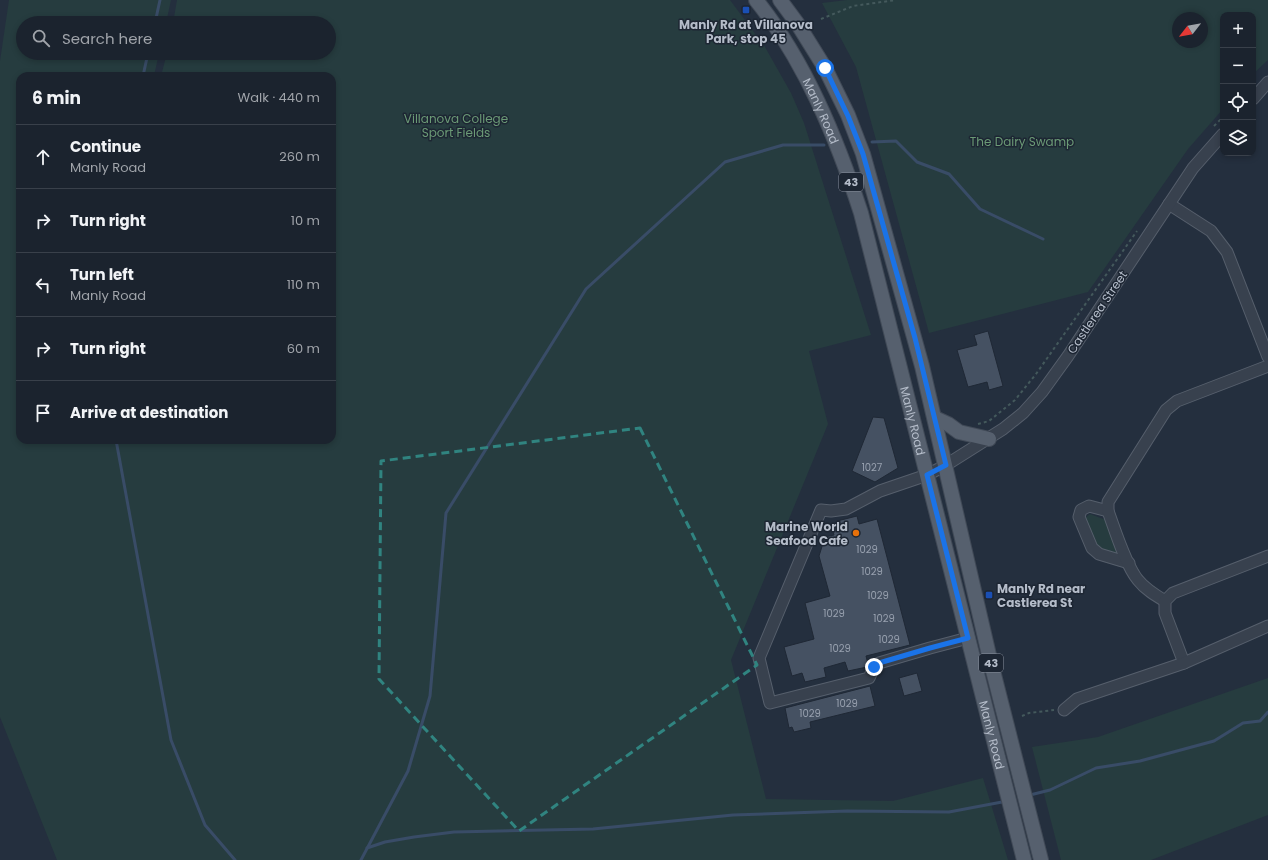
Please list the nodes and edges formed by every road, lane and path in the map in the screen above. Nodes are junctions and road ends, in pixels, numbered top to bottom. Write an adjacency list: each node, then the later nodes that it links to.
1 (756, 0): 17 (main road, Manly Road / 43)
2 (780, 0): 13 (main road, Manly Road / 43)
3 (896, 0): 4 (path)
4 (821, 19)
5 (1267, 85): 6 (street)
6 (1256, 96)
7 (1222, 120): 8 (path)
8 (1219, 130): 9 (street, Castlerea Street)
9 (1169, 204): 11 (street); 15 (street, Castlerea Street)
10 (1137, 230): 14 (path)
11 (1268, 357)
12 (1268, 366): 18 (street)
13 (935, 418): 15 (main road); 16 (main road, Manly Road / 43)
14 (973, 425)
15 (989, 439): 16 (street, Castlerea Street)
16 (946, 465): 17 (street, Castlerea Street); 28 (main road, Manly Road / 43)
17 (927, 475): 23 (main road, Manly Road / 43); 23 (street, Castlerea Street)
18 (1108, 511): 20 (street); 20 (street)
19 (1268, 556): 21 (street)
20 (1128, 563): 21 (street)
21 (1165, 601): 24 (street)
22 (1268, 626): 24 (street)
23 (968, 638): 27 (main road, Manly Road / 43)
24 (1184, 663): 25 (street)
25 (1064, 710): 26 (path)
26 (1022, 716)
27 (1024, 860)
28 (1041, 860)

